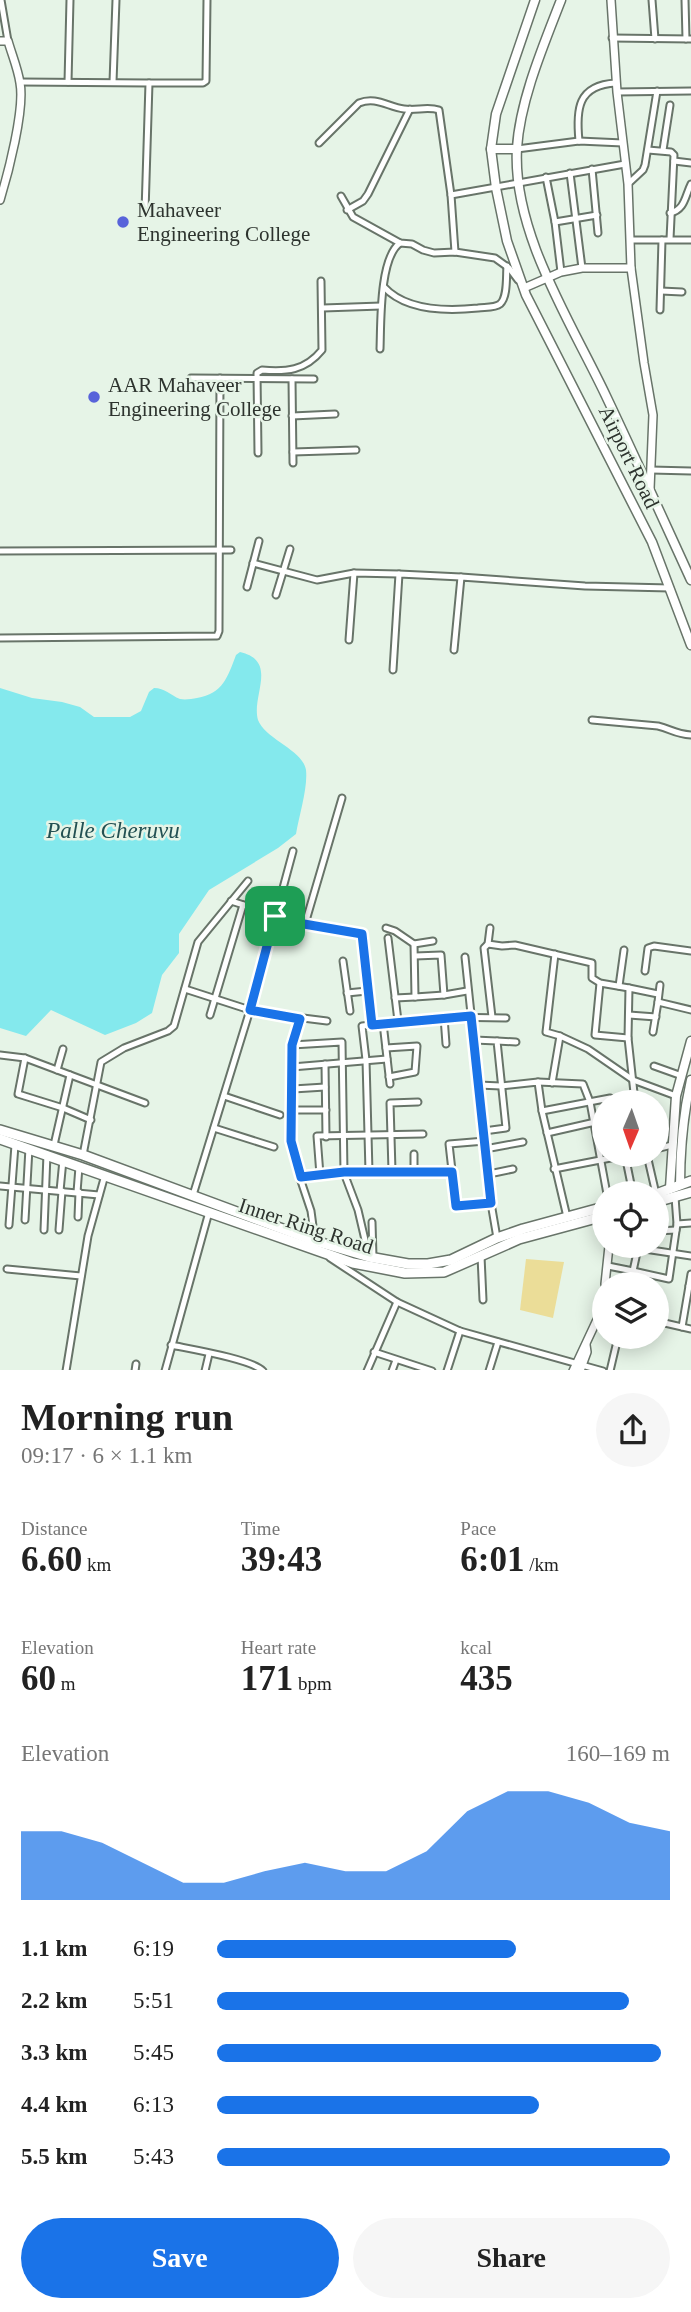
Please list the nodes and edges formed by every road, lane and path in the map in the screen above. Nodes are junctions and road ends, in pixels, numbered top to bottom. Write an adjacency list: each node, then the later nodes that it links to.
1 (1, 0): 13 (street)
2 (70, 0): 15 (street)
3 (116, 0): 16 (street)
4 (207, 0): 17 (street)
5 (535, 0): 27 (main road, Airport Road)
6 (561, 0): 28 (main road, Airport Road)
7 (611, 0): 10 (street, Airport Road)
8 (652, 0): 11 (street)
9 (685, 0): 12 (street)
10 (612, 38): 11 (street); 18 (street, Airport Road)
11 (655, 39): 12 (street)
12 (689, 39)
13 (4, 41): 14 (street)
14 (20, 82): 15 (street); 43 (street)
15 (68, 82): 16 (street)
16 (113, 82): 17 (street)
17 (149, 83): 45 (street)
18 (616, 83): 20 (street, Airport Road); 24 (street)
19 (691, 91): 21 (street)
20 (617, 92): 21 (street); 26 (street, Airport Road)
21 (657, 92): 29 (street)
22 (670, 105): 30 (street)
23 (410, 109): 25 (street); 41 (street); 44 (street)
24 (579, 141): 26 (street); 28 (street)
25 (319, 143)
26 (623, 143): 33 (street, Airport Road)
27 (491, 149): 28 (main road); 40 (main road, Airport Road)
28 (517, 149): 39 (main road, Airport Road)
29 (648, 150): 30 (street); 37 (street)
30 (663, 150): 31 (street)
31 (674, 161): 32 (street); 46 (street)
32 (691, 163)
33 (625, 164): 34 (street); 37 (street, Airport Road)
34 (592, 169): 35 (street); 47 (street)
35 (570, 173): 36 (street); 48 (street)
36 (546, 177): 39 (street); 49 (street)
37 (628, 184): 52 (street, Airport Road)
38 (691, 184): 46 (street)
39 (519, 185): 40 (street); 61 (main road, Airport Road)
40 (496, 188): 41 (street); 64 (main road, Airport Road)
41 (451, 195): 56 (street)
42 (341, 196): 44 (street)
43 (0, 200)
44 (347, 210): 55 (street)
45 (145, 212)
46 (670, 212): 51 (street)
47 (597, 215): 48 (street); 50 (street)
48 (576, 219): 49 (street); 58 (street)
49 (555, 222): 60 (street)
50 (598, 233)
51 (670, 239): 53 (street); 54 (street)
52 (630, 240): 53 (street); 59 (street, Airport Road)
53 (662, 240): 65 (street)
54 (691, 240)
55 (400, 243): 56 (street); 63 (street)
56 (455, 252): 57 (street)
57 (507, 266): 63 (street); 64 (street)
58 (582, 268): 59 (street); 60 (street)
59 (631, 268): 82 (street, Airport Road)
60 (561, 272): 61 (street)
61 (548, 279): 64 (street); 84 (main road, Airport Road)
62 (321, 281): 68 (street)
63 (384, 287): 67 (street)
64 (524, 288): 97 (main road, Airport Road)
65 (660, 291): 66 (street); 69 (street)
66 (682, 292)
67 (381, 306): 68 (street); 70 (street)
68 (323, 308): 73 (street)
69 (660, 310)
70 (380, 349)
71 (191, 378): 72 (street)
72 (220, 378): 73 (street); 86 (street)
73 (257, 379): 74 (street); 80 (street)
74 (292, 379): 75 (street); 77 (street)
75 (314, 379)
76 (335, 414): 77 (street)
77 (292, 416): 79 (street)
78 (356, 450): 79 (street)
79 (293, 452): 81 (street)
80 (258, 453)
81 (293, 463)
82 (651, 470): 83 (street); 84 (street, Airport Road)
83 (691, 471)
84 (650, 489): 95 (main road, Airport Road)
85 (259, 541): 90 (street)
86 (220, 550): 87 (street); 89 (street); 99 (street)
87 (231, 550)
88 (290, 550): 91 (street)
89 (0, 551)
90 (253, 563): 91 (street); 96 (street)
91 (283, 572): 92 (street); 98 (street)
92 (354, 573): 93 (street); 100 (street)
93 (399, 574): 94 (street); 103 (street)
94 (461, 577): 97 (street); 102 (street)
95 (691, 580)
96 (247, 587)
97 (670, 588): 101 (main road, Airport Road)
98 (276, 595)
99 (0, 638)
100 (349, 640)
101 (691, 645)
102 (454, 650)
103 (393, 670)
104 (592, 720): 105 (street)
105 (691, 735)
106 (342, 798): 112 (street)
107 (293, 851): 111 (street)
108 (248, 881): 109 (street)
109 (231, 901): 110 (street); 130 (street)
110 (243, 905): 111 (street); 138 (street)
111 (275, 916): 112 (street); 140 (street)
112 (304, 924): 131 (street)
113 (386, 928): 117 (street)
114 (490, 928): 118 (street)
115 (388, 939): 137 (street)
116 (433, 941): 117 (street)
117 (414, 944): 122 (street)
118 (488, 944): 121 (street); 147 (street)
119 (624, 950): 128 (street)
120 (691, 951): 125 (street)
121 (555, 954): 126 (street); 156 (street)
122 (415, 956): 135 (street); 136 (street)
123 (465, 957): 132 (street)
124 (343, 961): 133 (street)
125 (645, 971)
126 (600, 983): 128 (street); 157 (street)
127 (660, 985): 134 (street)
128 (619, 986): 129 (street)
129 (629, 988): 134 (street); 144 (street)
130 (185, 989): 138 (street); 183 (street)
131 (367, 991): 133 (street); 154 (street)
132 (467, 991): 135 (street); 145 (street)
133 (347, 993): 142 (street)
134 (658, 994): 139 (street)
135 (444, 995): 136 (street)
136 (415, 997): 137 (street)
137 (395, 998): 152 (street)
138 (215, 999): 140 (street); 143 (street)
139 (658, 1002): 141 (street); 148 (street)
140 (250, 1010): 150 (street); 189 (street)
141 (691, 1010)
142 (350, 1011)
143 (210, 1015)
144 (629, 1015): 148 (street); 157 (street)
145 (471, 1016): 146 (street); 147 (street); 158 (street)
146 (444, 1017): 152 (street); 162 (street)
147 (492, 1017): 149 (street)
148 (656, 1017): 155 (street)
149 (506, 1018)
150 (300, 1019): 151 (street); 163 (street)
151 (327, 1021)
152 (398, 1021): 153 (street)
153 (383, 1023): 154 (street); 164 (street)
154 (372, 1025): 169 (street)
155 (653, 1031)
156 (560, 1035): 178 (street); 181 (street)
157 (628, 1038): 178 (street)
158 (474, 1040): 159 (street); 184 (street)
159 (497, 1041): 161 (street); 185 (street)
160 (691, 1041): 176 (main road)
161 (516, 1042)
162 (446, 1044)
163 (292, 1045): 170 (street); 173 (street)
164 (386, 1048): 168 (street); 177 (street)
165 (63, 1049): 174 (street)
166 (0, 1055): 167 (street)
167 (25, 1058): 174 (street); 195 (street)
168 (387, 1059): 169 (street); 177 (street)
169 (366, 1060): 170 (street); 207 (street)
170 (343, 1063): 171 (street); 210 (street)
171 (326, 1064): 173 (street); 186 (street)
172 (654, 1066): 176 (street)
173 (292, 1067): 187 (street)
174 (57, 1070): 175 (street)
175 (70, 1075): 183 (street); 195 (street)
176 (682, 1076): 190 (main road)
177 (389, 1077): 182 (street)
178 (633, 1080): 188 (street); 190 (street)
179 (691, 1080): 194 (main road)
180 (538, 1082): 181 (street); 185 (street); 198 (street)
181 (552, 1083): 192 (street)
182 (390, 1084)
183 (98, 1085): 193 (street); 201 (street)
184 (478, 1085): 185 (street); 205 (street)
185 (500, 1086): 205 (street)
186 (325, 1087): 187 (street); 197 (street)
187 (293, 1089): 196 (street)
188 (634, 1090)
189 (224, 1096): 199 (street); 203 (street)
190 (676, 1096): 217 (main road)
191 (418, 1102): 208 (street)
192 (590, 1102): 198 (street); 200 (street)
193 (145, 1103)
194 (688, 1104): 239 (main road)
195 (64, 1108): 201 (street); 215 (street)
196 (292, 1110): 197 (street); 237 (street)
197 (326, 1110): 211 (street)
198 (542, 1111): 206 (street)
199 (280, 1115)
200 (592, 1115)
201 (91, 1120): 222 (street)
202 (592, 1122): 206 (street)
203 (214, 1128): 219 (street); 251 (street)
204 (0, 1130): 215 (highway, Inner Ring Road)
205 (484, 1131): 216 (street)
206 (547, 1133): 228 (street)
207 (368, 1135): 208 (street); 210 (street); 232 (street)
208 (391, 1135): 209 (street); 229 (street)
209 (422, 1135)
210 (344, 1136): 211 (street); 231 (street)
211 (326, 1137): 236 (street)
212 (0, 1139): 214 (highway, Inner Ring Road)
213 (523, 1142): 216 (street)
214 (15, 1143): 220 (highway, Inner Ring Road); 241 (street)
215 (54, 1145): 222 (highway, Inner Ring Road)
216 (485, 1145): 233 (street); 234 (street)
217 (672, 1145): 218 (street); 247 (main road)
218 (669, 1146)
219 (274, 1147)
220 (30, 1148): 221 (highway, Inner Ring Road); 242 (street)
221 (47, 1154): 224 (highway, Inner Ring Road); 243 (street)
222 (83, 1154): 251 (highway, Inner Ring Road)
223 (414, 1154): 230 (street)
224 (62, 1160): 226 (highway, Inner Ring Road); 244 (street)
225 (592, 1162): 228 (street)
226 (79, 1166): 235 (highway, Inner Ring Road); 245 (street)
227 (513, 1169): 234 (street)
228 (554, 1169): 256 (street)
229 (392, 1171): 230 (street); 232 (street)
230 (414, 1171): 233 (street)
231 (344, 1172): 232 (street); 236 (street); 273 (street)
232 (369, 1172)
233 (452, 1172): 252 (street)
234 (489, 1174): 252 (street)
235 (105, 1175): 250 (street); 254 (highway, Inner Ring Road)
236 (320, 1175): 237 (street)
237 (301, 1177): 268 (street)
238 (691, 1181): 239 (highway)
239 (680, 1185): 247 (highway)
240 (0, 1186): 241 (street)
241 (12, 1187): 242 (street); 261 (street)
242 (28, 1187): 243 (street); 258 (street)
243 (46, 1190): 244 (street); 264 (street)
244 (61, 1191): 245 (street); 265 (street)
245 (78, 1192): 250 (street); 255 (street)
246 (669, 1192): 247 (highway)
247 (673, 1192): 248 (highway); 249 (highway); 262 (street)
248 (691, 1192)
249 (669, 1194)
250 (99, 1195): 281 (street)
251 (193, 1195): 268 (highway, Inner Ring Road)
252 (491, 1203): 267 (street)
253 (592, 1210): 256 (highway, Inner Ring Road)
254 (209, 1212): 268 (highway, Inner Ring Road); 291 (street)
255 (78, 1217)
256 (567, 1217): 266 (highway, Inner Ring Road)
257 (592, 1218): 266 (highway, Inner Ring Road)
258 (25, 1220)
259 (372, 1222): 273 (street)
260 (691, 1223): 262 (street)
261 (9, 1225)
262 (677, 1227): 263 (street); 270 (street)
263 (669, 1229)
264 (44, 1230)
265 (59, 1230)
266 (530, 1231): 267 (highway, Inner Ring Road); 271 (highway, Inner Ring Road)
267 (496, 1238): 273 (highway, Inner Ring Road)
268 (317, 1246): 271 (highway, Inner Ring Road); 273 (highway, Inner Ring Road); 284 (street)
269 (669, 1252): 270 (street)
270 (674, 1253): 272 (street); 278 (street)
271 (481, 1256): 283 (street)
272 (691, 1256)
273 (371, 1257)
274 (608, 1258): 276 (street)
275 (636, 1258): 278 (street)
276 (608, 1266): 278 (street); 279 (street)
277 (7, 1269): 281 (street)
278 (633, 1271)
279 (607, 1272)
280 (691, 1274): 282 (street)
281 (81, 1276): 298 (street)
282 (690, 1286): 286 (street)
283 (483, 1300)
284 (397, 1302): 288 (street); 293 (street)
285 (669, 1324): 286 (street)
286 (682, 1327): 287 (street)
287 (691, 1329)
288 (460, 1331): 290 (street); 306 (street)
289 (592, 1332): 297 (street)
290 (498, 1342): 297 (street); 307 (street)
291 (171, 1345): 294 (street); 299 (street)
292 (615, 1349): 310 (street)
293 (374, 1352): 295 (street); 303 (street)
294 (209, 1354): 296 (street); 300 (street)
295 (396, 1360): 304 (street); 305 (street)
296 (246, 1362): 301 (street); 302 (street)
297 (580, 1365): 308 (street); 309 (street)
298 (66, 1370)
299 (165, 1370)
300 (205, 1370)
301 (244, 1370)
302 (263, 1370)
303 (367, 1370)
304 (392, 1370)
305 (432, 1370)
306 (447, 1370)
307 (489, 1370)
308 (573, 1370)
309 (603, 1370)
310 (610, 1370)

